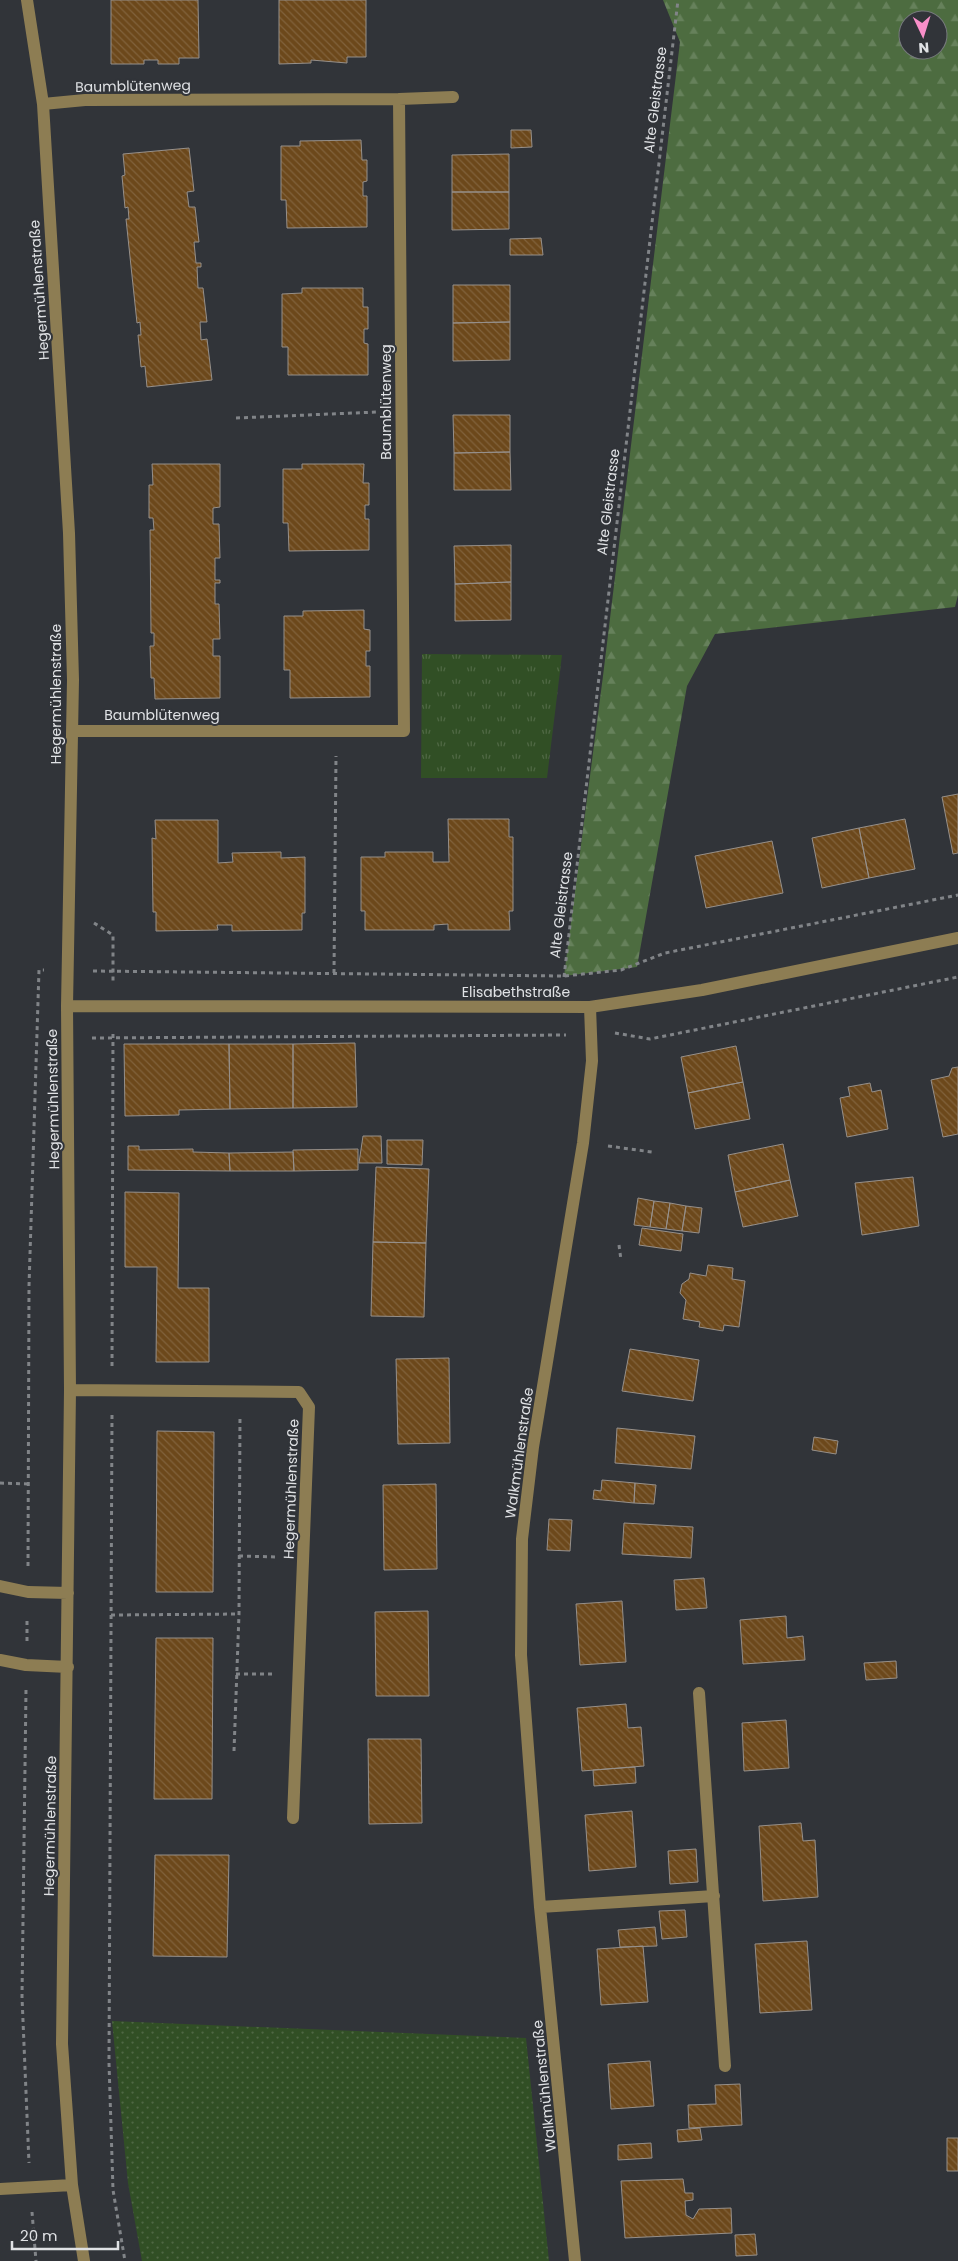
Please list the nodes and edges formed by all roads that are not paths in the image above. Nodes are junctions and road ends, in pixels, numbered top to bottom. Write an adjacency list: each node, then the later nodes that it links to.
1 (27, 0): 4 (street, Hegermühlenstraße)
2 (452, 97): 3 (street)
3 (400, 99): 4 (street, Baumblütenweg); 5 (street, Baumblütenweg)
4 (42, 104): 5 (street, Hegermühlenstraße)
5 (72, 731): 7 (street, Hegermühlenstraße)
6 (958, 938): 8 (street, Elisabethstraße)
7 (68, 1006): 8 (street, Elisabethstraße); 9 (street, Hegermühlenstraße)
8 (590, 1006): 17 (street, Walkmühlenstraße)
9 (70, 1390): 11 (street, Hegermühlenstraße); 15 (street, Hegermühlenstraße)
10 (0, 1586): 11 (street)
11 (68, 1593): 13 (street, Hegermühlenstraße)
12 (0, 1660): 13 (street)
13 (68, 1667): 19 (street, Hegermühlenstraße)
14 (699, 1693): 16 (street)
15 (293, 1818)
16 (714, 1896): 17 (street); 18 (street)
17 (540, 1907): 22 (street, Walkmühlenstraße)
18 (725, 2066)
19 (72, 2186): 20 (street); 21 (street, Hegermühlenstraße)
20 (0, 2189)
21 (84, 2261)
22 (576, 2261)

